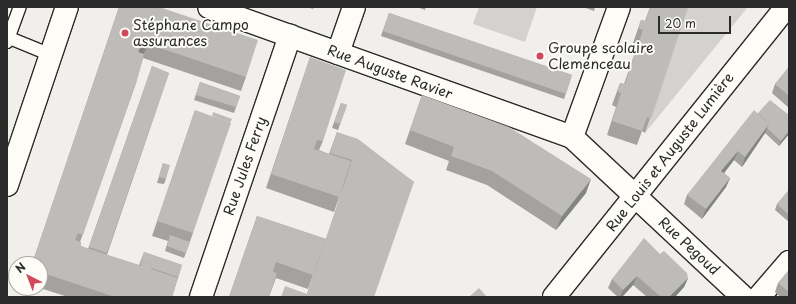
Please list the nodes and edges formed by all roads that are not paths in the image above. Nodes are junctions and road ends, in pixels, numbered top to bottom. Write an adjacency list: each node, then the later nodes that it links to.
1 (20, 7): 8 (lane)
2 (68, 7): 10 (street)
3 (208, 7): 7 (street, Rue Auguste Ravier)
4 (354, 7): 9 (street)
5 (619, 7): 11 (street)
6 (786, 7): 13 (street, Rue Louis et Auguste Lumière)
7 (290, 36): 9 (street, Rue Auguste Ravier); 15 (street, Rue Jules Ferry)
8 (8, 39): 10 (lane)
9 (338, 53): 11 (street, Rue Auguste Ravier)
10 (51, 55): 12 (street)
11 (572, 137): 13 (street, Rue Auguste Ravier)
12 (7, 185)
13 (636, 195): 16 (street, Rue Louis et Auguste Lumière); 17 (street, Rue Pegoud)
14 (789, 262): 18 (street)
15 (201, 297)
16 (554, 297)
17 (743, 297)
18 (759, 297)

